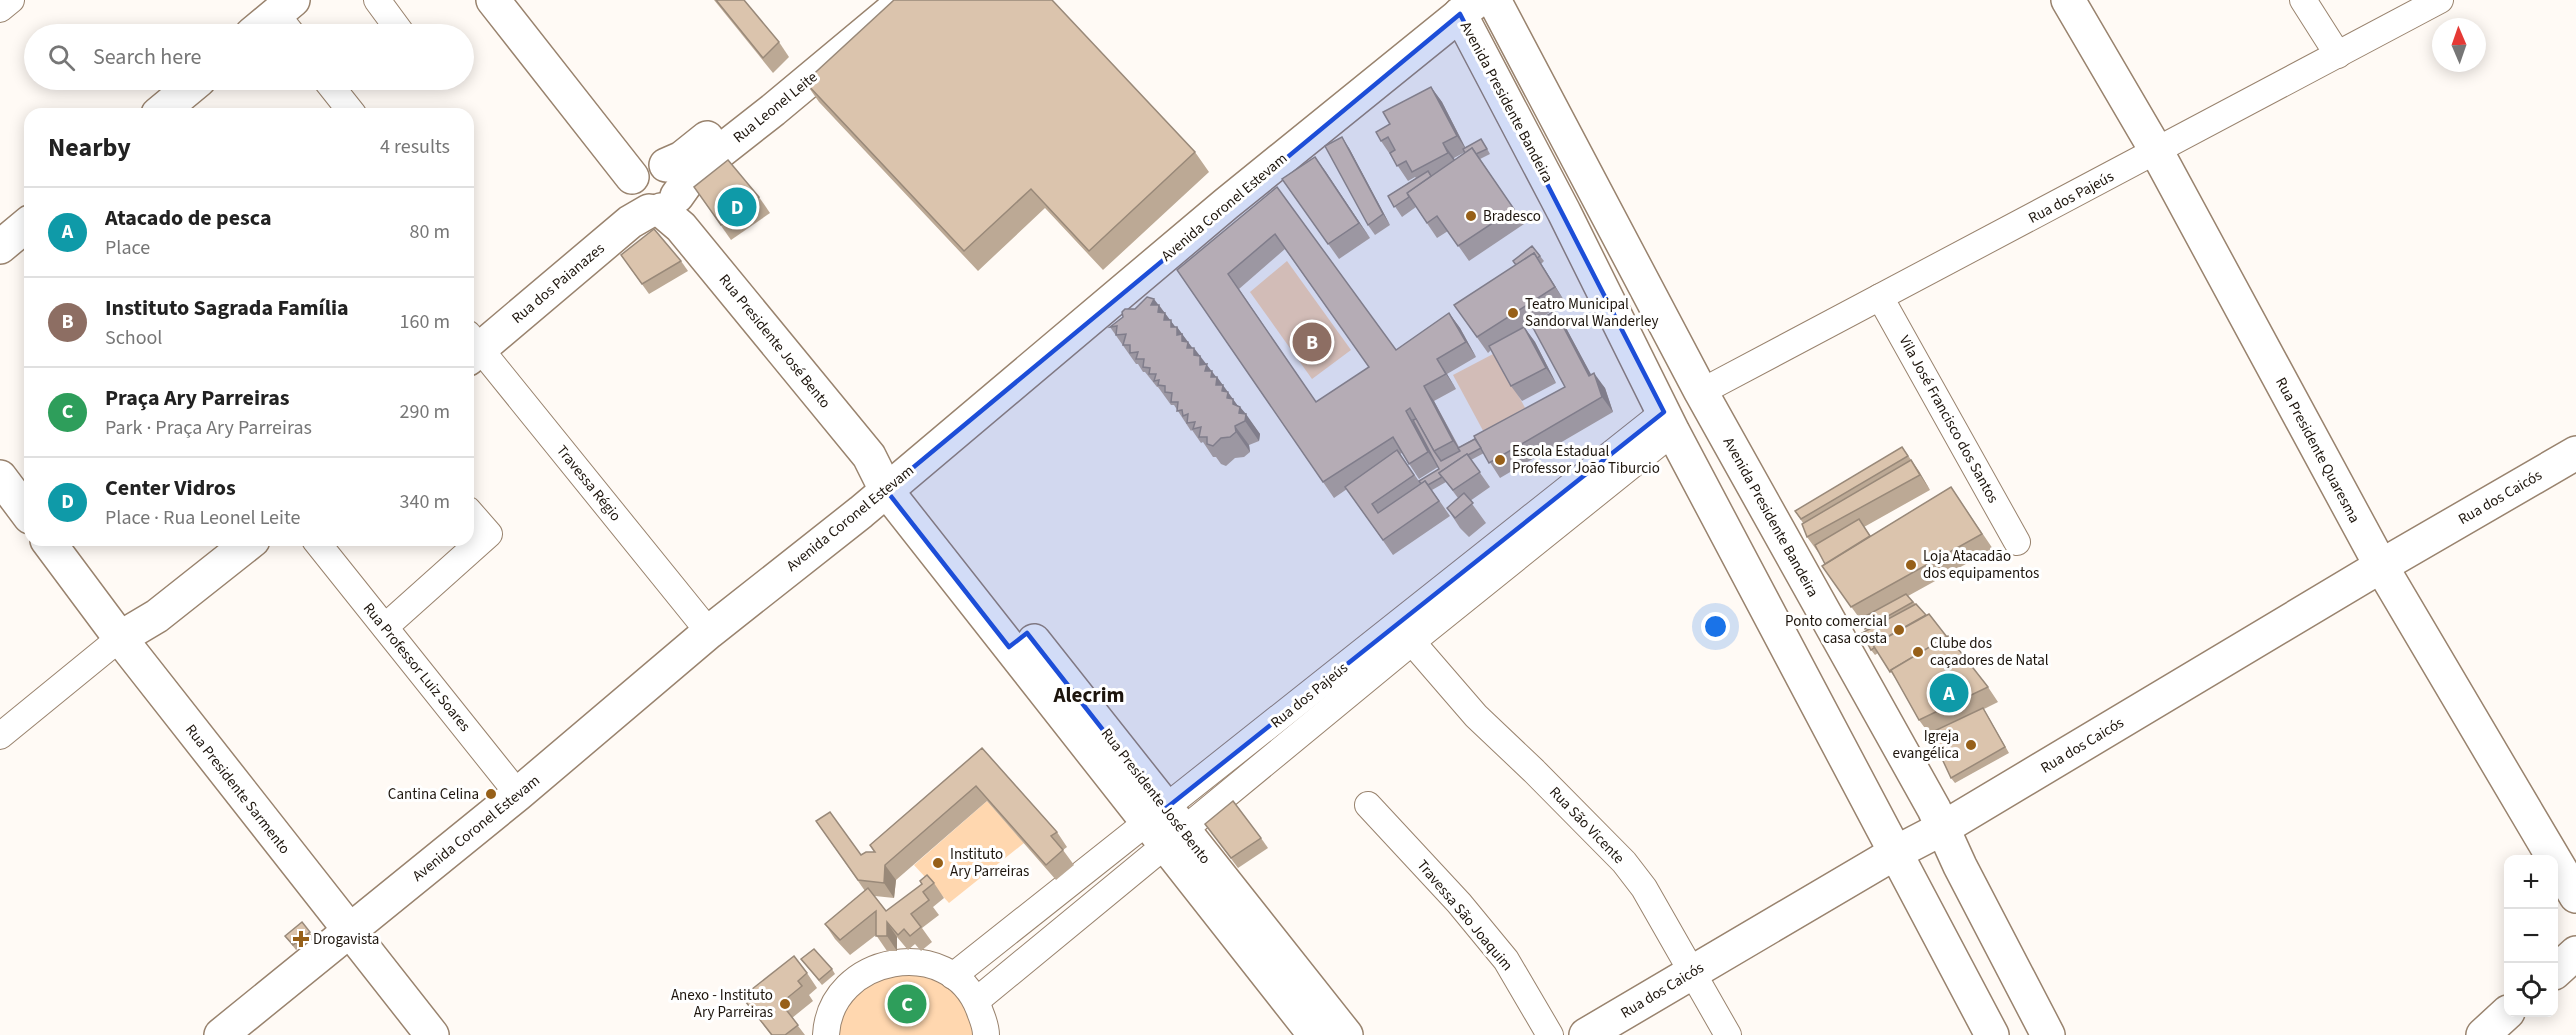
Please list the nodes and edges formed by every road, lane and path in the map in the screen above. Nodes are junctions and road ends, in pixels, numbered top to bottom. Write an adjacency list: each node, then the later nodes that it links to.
1 (377, 0): 11 (street)
2 (493, 0): 18 (main road, Rua Presidente José Bento)
3 (519, 0): 18 (main road, Rua Presidente José Bento)
4 (905, 0): 10 (main road, Rua Leonel Leite)
5 (1494, 0): 24 (main road, Avenida Presidente Bandeira)
6 (2068, 0): 17 (main road, Rua Presidente Quaresma)
7 (2304, 0): 12 (street)
8 (2440, 0): 12 (street, Rua dos Pajeús)
9 (1464, 5): 25 (main road, Avenida Presidente Bandeira); 28 (main road, Avenida Coronel Estevam)
10 (867, 15): 18 (main road, Rua Leonel Leite)
11 (395, 24)
12 (2338, 55): 17 (street, Rua dos Pajeús)
13 (187, 90): 15 (main road)
14 (334, 90): 16 (street)
15 (165, 108)
16 (348, 108)
17 (2157, 152): 21 (street, Rua dos Pajeús); 36 (main road, Rua Presidente Quaresma)
18 (658, 194): 22 (main road, Rua dos Paianazes); 28 (main road, Rua Presidente José Bento)
19 (24, 227): 20 (main road)
20 (0, 247)
21 (1880, 297): 24 (street, Rua dos Pajeús); 31 (street, Vila José Francisco dos Santos)
22 (474, 342)
23 (474, 348): 38 (street, Travessa Régio)
24 (1701, 392): 45 (main road, Avenida Presidente Bandeira)
25 (1668, 422): 40 (street, Rua dos Pajeús); 44 (street, Rua dos Pajeús); 46 (main road, Avenida Presidente Bandeira)
26 (2576, 453): 36 (main road, Rua dos Caicós)
27 (0, 477): 29 (main road)
28 (895, 482): 38 (main road, Avenida Coronel Estevam); 44 (main road, Rua Presidente José Bento)
29 (24, 509)
30 (474, 517): 37 (street)
31 (2018, 542)
32 (51, 546): 39 (main road, Rua Presidente Sarmento)
33 (213, 546): 39 (main road)
34 (245, 546): 39 (main road)
35 (320, 546): 37 (street, Rua Professor Luiz Soares)
36 (2381, 566): 45 (main road, Rua dos Caicós); 47 (main road, Rua Presidente Quaresma)
37 (385, 627): 42 (street, Rua Professor Luiz Soares)
38 (709, 632): 42 (main road, Avenida Coronel Estevam)
39 (120, 638): 41 (street); 48 (main road, Rua Presidente Sarmento)
40 (1412, 642): 44 (street, Rua dos Pajeús); 52 (street, Rua São Vicente)
41 (0, 736)
42 (518, 794): 48 (main road, Avenida Coronel Estevam)
43 (1368, 804): 63 (street, Travessa São Joaquim)
44 (1165, 827): 50 (main road, Rua Presidente José Bento); 53 (street, Rua dos Pajeús); 54 (street, Rua dos Pajeús)
45 (1943, 828): 46 (main road, Rua dos Caicós); 56 (main road, Avenida Presidente Bandeira)
46 (1895, 853): 52 (main road, Rua dos Caicós); 66 (main road, Avenida Presidente Bandeira)
47 (2576, 896)
48 (350, 931): 57 (main road, Avenida Coronel Estevam); 58 (main road, Rua Presidente Sarmento)
49 (2576, 953): 51 (main road)
50 (1278, 969): 61 (main road, Rua Presidente José Bento); 62 (main road, Rua Presidente José Bento)
51 (2558, 969)
52 (1692, 972): 64 (main road, Rua dos Caicós); 65 (street, Rua São Vicente)
53 (953, 976): 54 (street); 59 (street)
54 (976, 1001): 60 (street)
55 (2504, 1016): 67 (main road)
56 (2043, 1033)
57 (221, 1035)
58 (432, 1035)
59 (826, 1035)
60 (986, 1035)
61 (1315, 1035)
62 (1346, 1035)
63 (1550, 1035)
64 (1586, 1035)
65 (1728, 1035)
66 (1992, 1035)
67 (2483, 1035)

